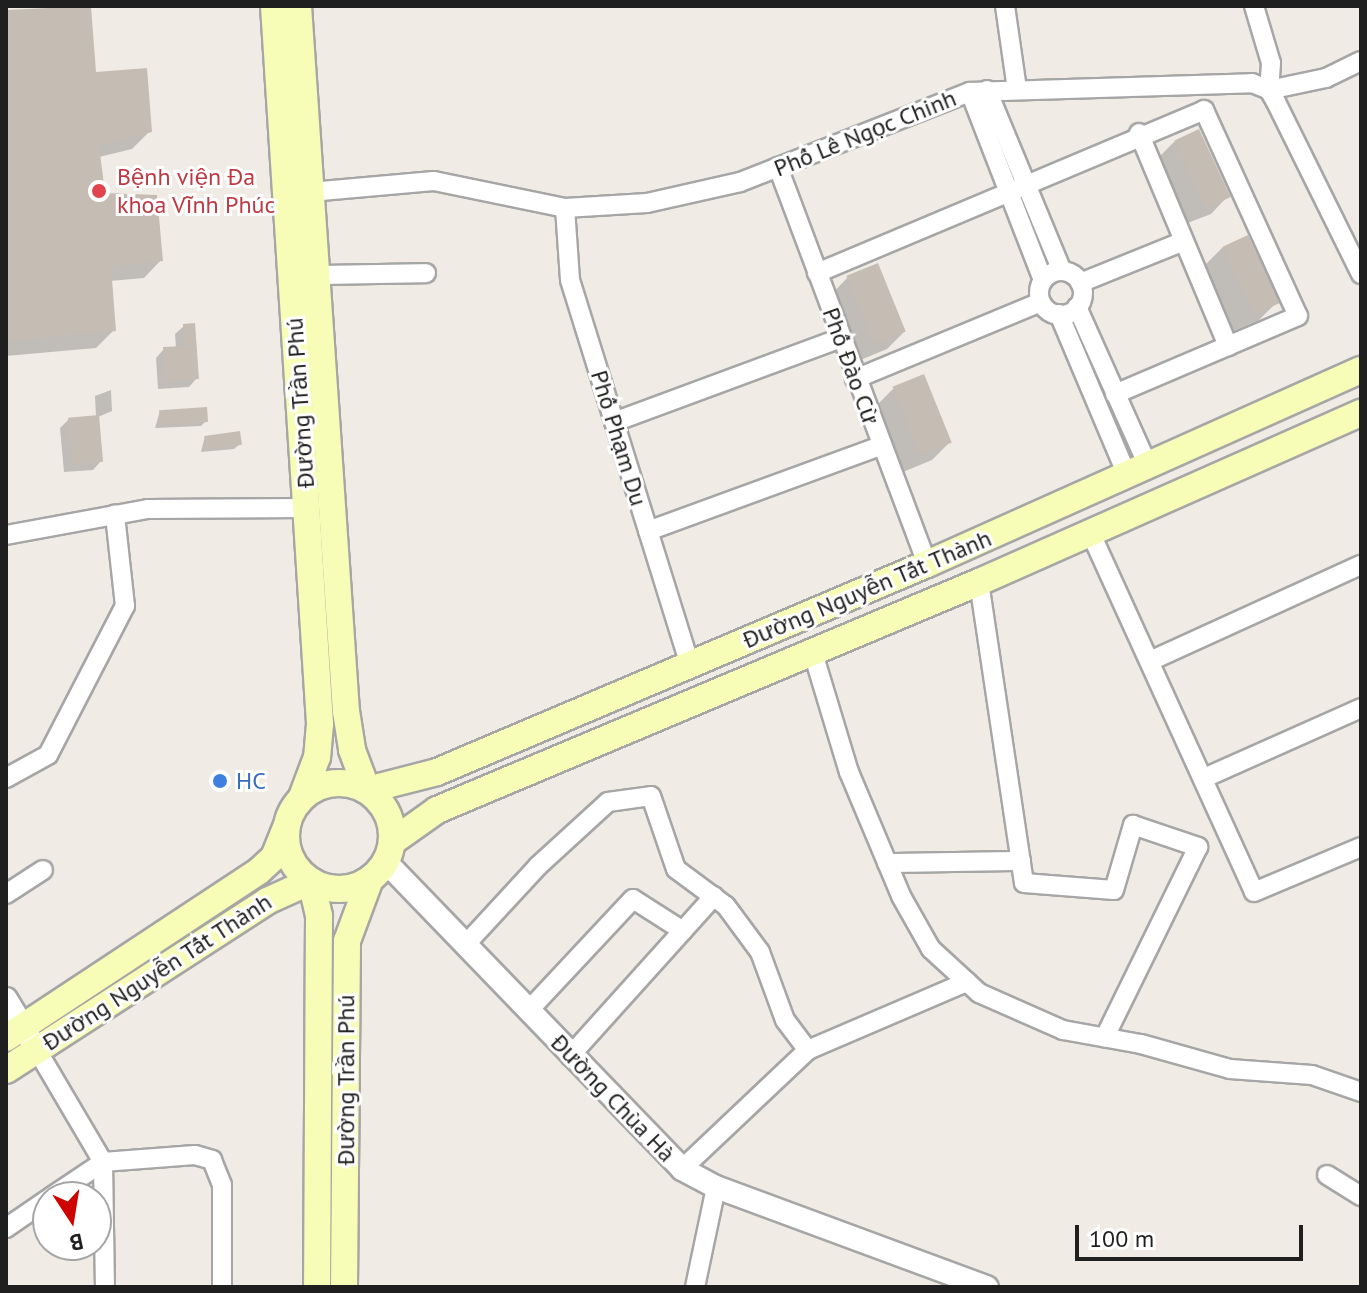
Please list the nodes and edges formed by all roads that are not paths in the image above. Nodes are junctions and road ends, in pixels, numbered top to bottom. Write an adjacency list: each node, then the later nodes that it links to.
1 (274, 6): 34 (main road, Đường Trần Phú)
2 (298, 6): 12 (main road, Đường Trần Phú)
3 (1005, 6): 6 (street)
4 (1254, 6): 7 (street)
5 (1361, 61): 7 (street)
6 (1017, 89): 7 (street, Phố Lê Ngọc Chinh); 8 (street, Phố Lê Ngọc Chinh)
7 (1269, 90): 18 (street)
8 (978, 91): 10 (street, Phố Lê Ngọc Chinh); 11 (street)
9 (1139, 133): 11 (street); 14 (street); 25 (street)
10 (778, 167): 13 (street, Phố Lê Ngọc Chinh); 17 (street, Phố Đào Cừ)
11 (1018, 189): 15 (street); 17 (street); 20 (street)
12 (310, 192): 13 (street, Phố Lê Ngọc Chinh); 19 (main road, Đường Trần Phú)
13 (565, 208): 30 (street, Phố Phạm Du)
14 (1184, 241): 21 (street); 25 (street)
15 (1062, 271): 20 (street); 21 (street)
16 (426, 273): 19 (street)
17 (817, 273): 24 (street, Phố Đào Cừ)
18 (1361, 274)
19 (316, 275): 48 (main road, Đường Trần Phú)
20 (1043, 280): 22 (street)
21 (1080, 283): 23 (street)
22 (1041, 302): 23 (street); 27 (street)
23 (1068, 310): 28 (street); 32 (street)
24 (841, 338): 27 (street, Phố Đào Cừ); 30 (street)
25 (1228, 346): 28 (street)
26 (1361, 370): 32 (main road, Đường Nguyễn Tất Thành)
27 (855, 379): 31 (street, Phố Đào Cừ)
28 (1115, 394): 32 (street)
29 (1361, 413): 33 (main road, Đường Nguyễn Tất Thành)
30 (614, 422): 36 (street, Phố Phạm Du)
31 (880, 446): 36 (street); 39 (street, Phố Đào Cừ)
32 (1137, 471): 33 (main road); 39 (main road, Đường Nguyễn Tất Thành)
33 (1152, 507): 37 (main road, Đường Nguyễn Tất Thành)
34 (306, 508): 35 (street); 49 (main road, Đường Trần Phú)
35 (115, 515): 38 (street); 46 (street)
36 (648, 531): 44 (street, Phố Phạm Du)
37 (1091, 534): 41 (main road, Đường Nguyễn Tất Thành); 43 (street)
38 (6, 535)
39 (927, 564): 44 (main road, Đường Nguyễn Tất Thành)
40 (1361, 565): 43 (street)
41 (979, 582): 42 (main road, Đường Nguyễn Tất Thành); 53 (street)
42 (813, 653): 52 (main road, Đường Nguyễn Tất Thành); 54 (street)
43 (1150, 661): 47 (street)
44 (690, 665): 48 (main road, Đường Nguyễn Tất Thành)
45 (1361, 708): 47 (street)
46 (6, 778)
47 (1204, 778): 51 (street)
48 (367, 790): 49 (main road); 52 (main road)
49 (302, 797): 50 (main road)
50 (286, 828): 56 (main road); 64 (main road, Đường Nguyễn Tất Thành)
51 (1361, 847)
52 (382, 861): 56 (main road); 60 (street, Đường Chùa Hà); 82 (main road, Đường Trần Phú)
53 (1021, 861): 54 (street); 65 (street)
54 (887, 863): 61 (street)
55 (43, 870): 57 (street)
56 (311, 881): 66 (main road, Đường Nguyễn Tất Thành); 81 (main road, Đường Trần Phú)
57 (6, 894)
58 (714, 896): 59 (street); 60 (street); 67 (street)
59 (683, 931): 63 (street); 68 (street)
60 (467, 943): 63 (street, Đường Chùa Hà)
61 (967, 982): 65 (street); 67 (street)
62 (6, 999): 64 (street)
63 (529, 1010): 68 (street, Đường Chùa Hà)
64 (14, 1032): 66 (street)
65 (1105, 1037): 70 (street)
66 (37, 1050): 69 (main road, Đường Nguyễn Tất Thành); 71 (street)
67 (808, 1050): 72 (street)
68 (570, 1056): 72 (street, Đường Chùa Hà)
69 (6, 1070)
70 (1361, 1092)
71 (103, 1162): 74 (street); 79 (street); 80 (street)
72 (682, 1169): 75 (street, Đường Chùa Hà)
73 (1327, 1175): 76 (street)
74 (75, 1181)
75 (716, 1187): 83 (street); 84 (street, Đường Chùa Hà)
76 (1361, 1196)
77 (32, 1210): 78 (street)
78 (6, 1228)
79 (105, 1287)
80 (222, 1287)
81 (317, 1287)
82 (344, 1287)
83 (695, 1287)
84 (987, 1287)

